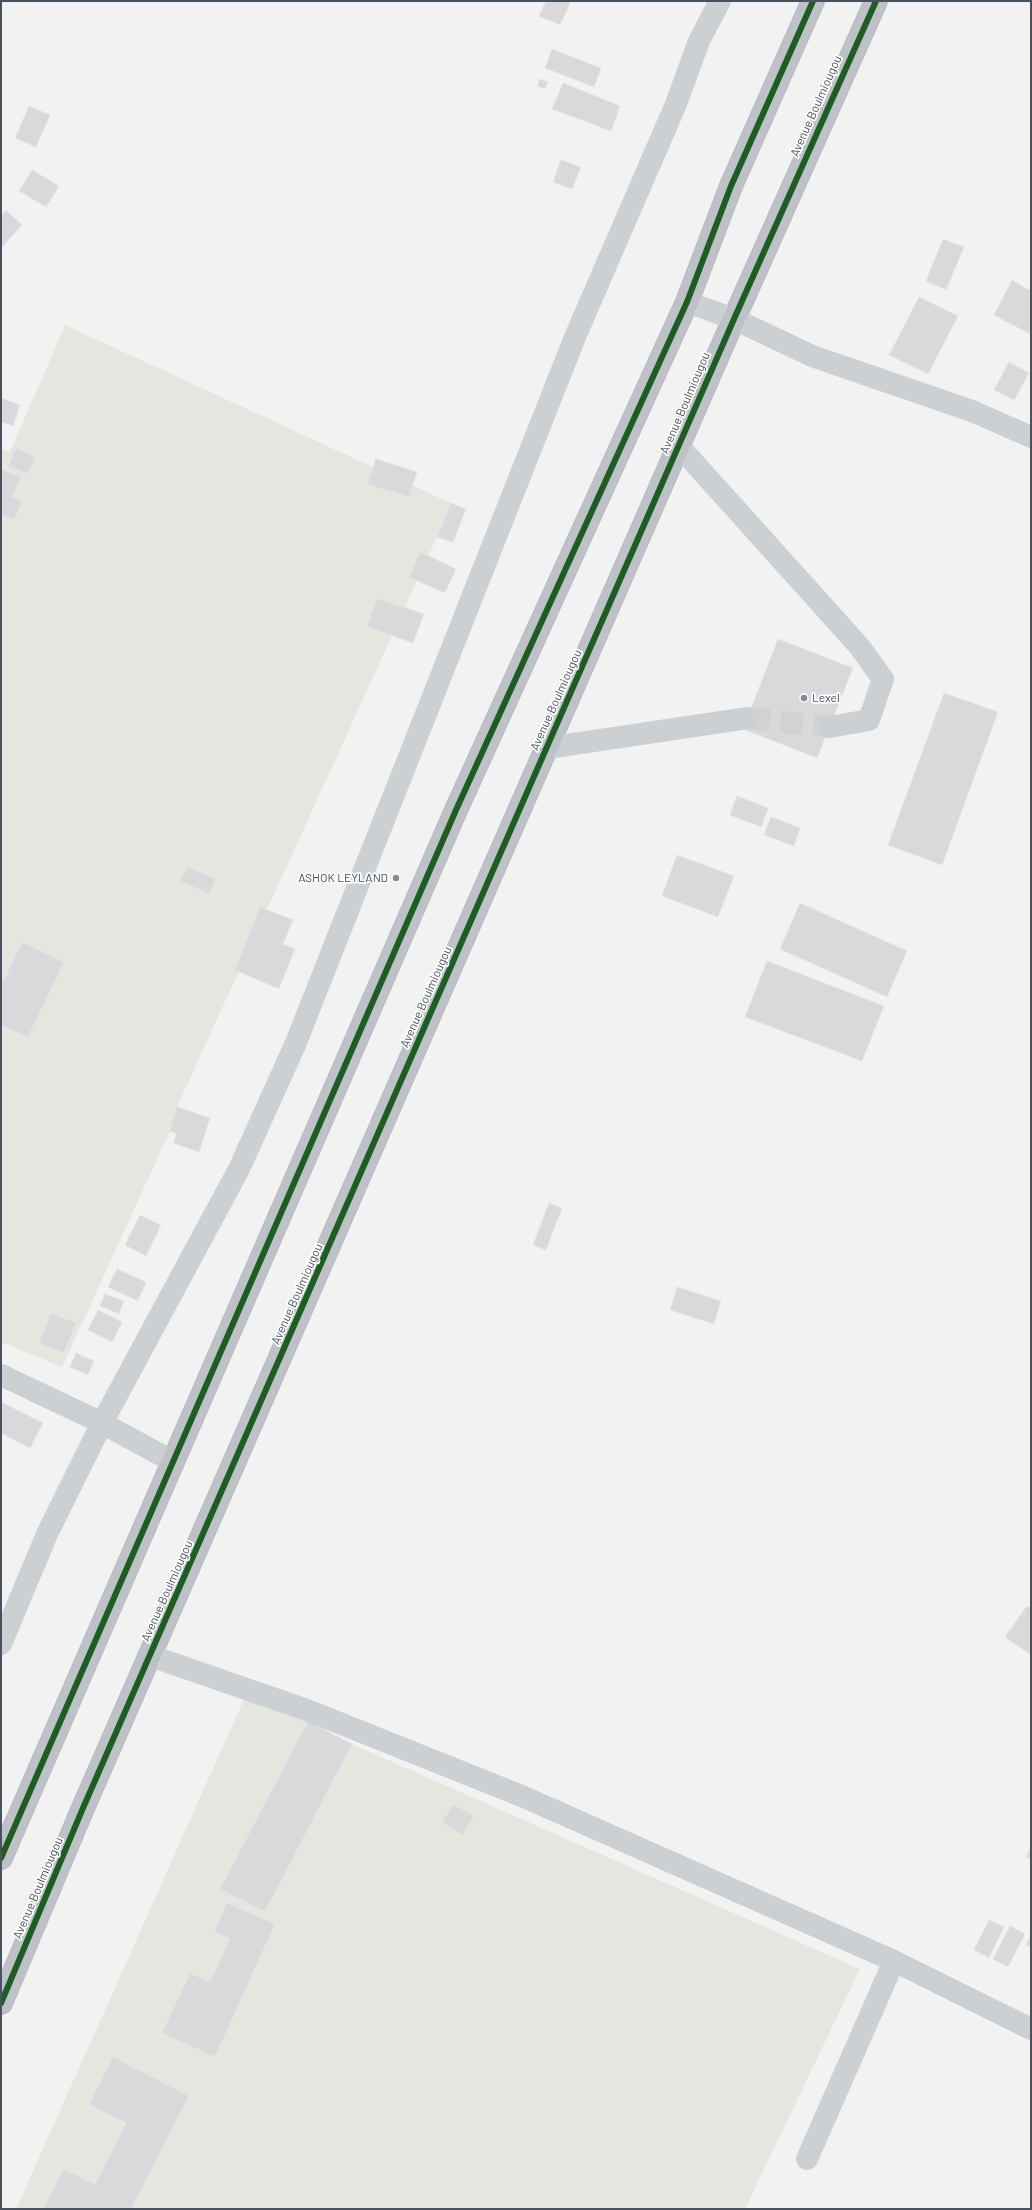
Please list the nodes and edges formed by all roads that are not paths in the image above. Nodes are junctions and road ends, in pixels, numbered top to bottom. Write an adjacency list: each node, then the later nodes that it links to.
1 (720, 1): 12 (street)
2 (813, 1): 4 (highway)
3 (876, 1): 5 (highway, Avenue Boulmiougou)
4 (687, 302): 5 (street); 13 (highway)
5 (734, 318): 6 (street); 7 (highway, Avenue Boulmiougou)
6 (1031, 437)
7 (679, 446): 9 (street); 10 (highway, Avenue Boulmiougou)
8 (748, 718): 10 (street)
9 (830, 726)
10 (547, 748): 15 (highway, Avenue Boulmiougou)
11 (1, 1375): 12 (street)
12 (102, 1423): 13 (street); 14 (street)
13 (172, 1461): 16 (highway)
14 (1, 1644)
15 (151, 1656): 17 (street); 18 (highway, Avenue Boulmiougou)
16 (1, 1858)
17 (894, 1961): 19 (street); 20 (street)
18 (1, 2003)
19 (1031, 2029)
20 (807, 2159)

